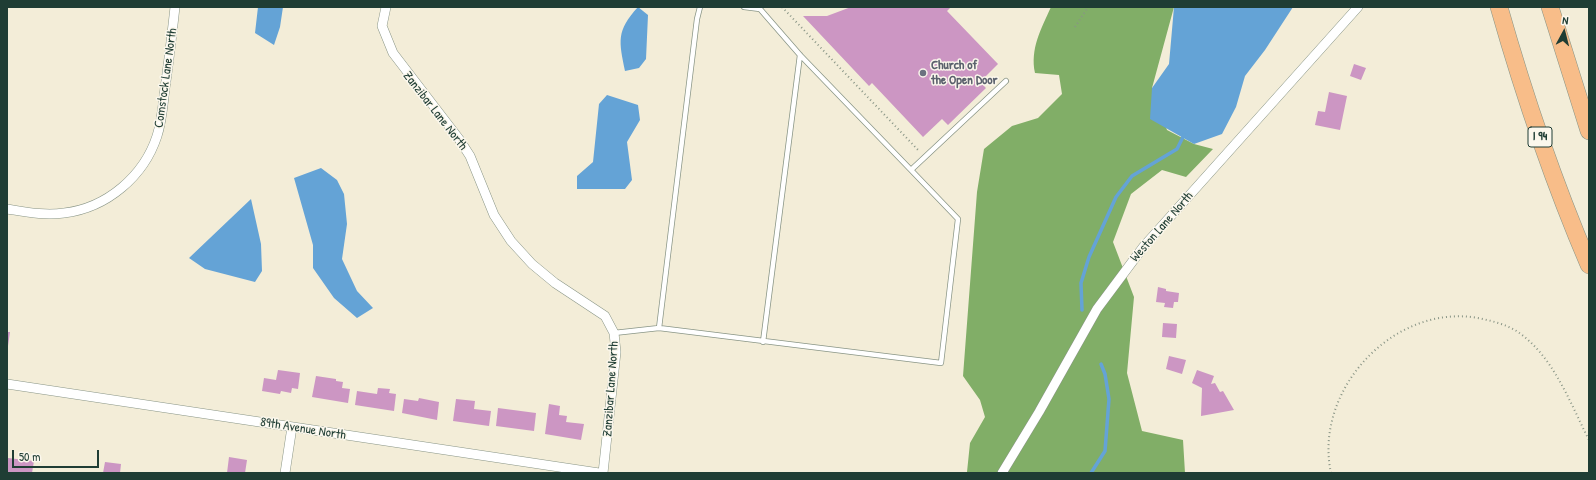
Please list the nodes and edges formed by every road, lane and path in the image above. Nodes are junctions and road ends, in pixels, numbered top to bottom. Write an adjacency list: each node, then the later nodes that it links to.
1 (176, 7): 16 (street, Comstock Lane North)
2 (386, 7): 19 (street, Zanzibar Lane North)
3 (700, 7): 18 (lane)
4 (744, 7): 11 (lane)
5 (782, 7): 14 (path)
6 (1088, 7): 10 (path)
7 (1358, 7): 27 (street, Weston Lane North)
8 (1499, 7): 17 (highway, I 94)
9 (1550, 7): 13 (highway)
10 (1076, 28)
11 (800, 55): 15 (lane); 20 (lane)
12 (1006, 81): 14 (lane)
13 (1589, 131)
14 (925, 157): 15 (lane)
15 (911, 170): 20 (lane)
16 (7, 210)
17 (1589, 264)
18 (659, 328): 19 (lane); 20 (lane)
19 (614, 332): 26 (street, Zanzibar Lane North)
20 (764, 342)
21 (7, 384): 22 (street, 89th Avenue North)
22 (292, 427): 24 (street); 25 (street, 89th Avenue North)
23 (1589, 440): 28 (path)
24 (285, 473)
25 (599, 473)
26 (603, 473)
27 (1002, 473)
28 (1331, 473)

